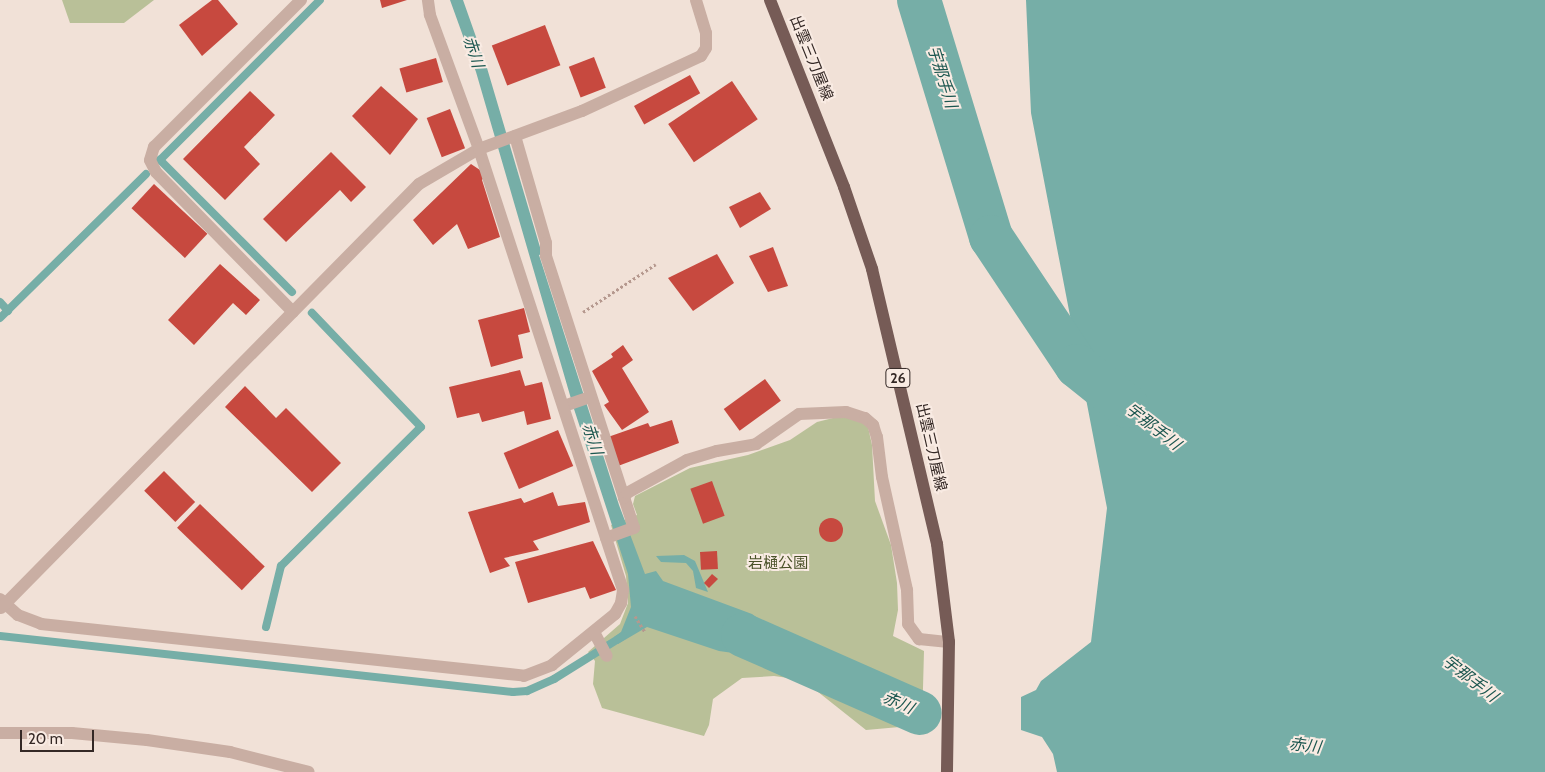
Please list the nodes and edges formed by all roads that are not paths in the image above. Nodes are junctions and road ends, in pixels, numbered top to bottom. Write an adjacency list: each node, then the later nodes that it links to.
1 (301, 0): 7 (street)
2 (428, 0): 6 (street)
3 (696, 0): 5 (street)
4 (770, 0): 13 (main road, 出雲三刀屋線 / 26)
5 (514, 137): 6 (street); 8 (street)
6 (480, 149): 7 (street); 9 (street)
7 (293, 312): 12 (street)
8 (589, 397): 9 (street); 10 (street)
9 (567, 405): 11 (street)
10 (624, 498): 11 (street); 13 (street)
11 (610, 537): 12 (street)
12 (2, 604)
13 (949, 642): 16 (main road, 出雲三刀屋線 / 26)
14 (0, 733): 15 (street)
15 (309, 772)
16 (947, 772)

